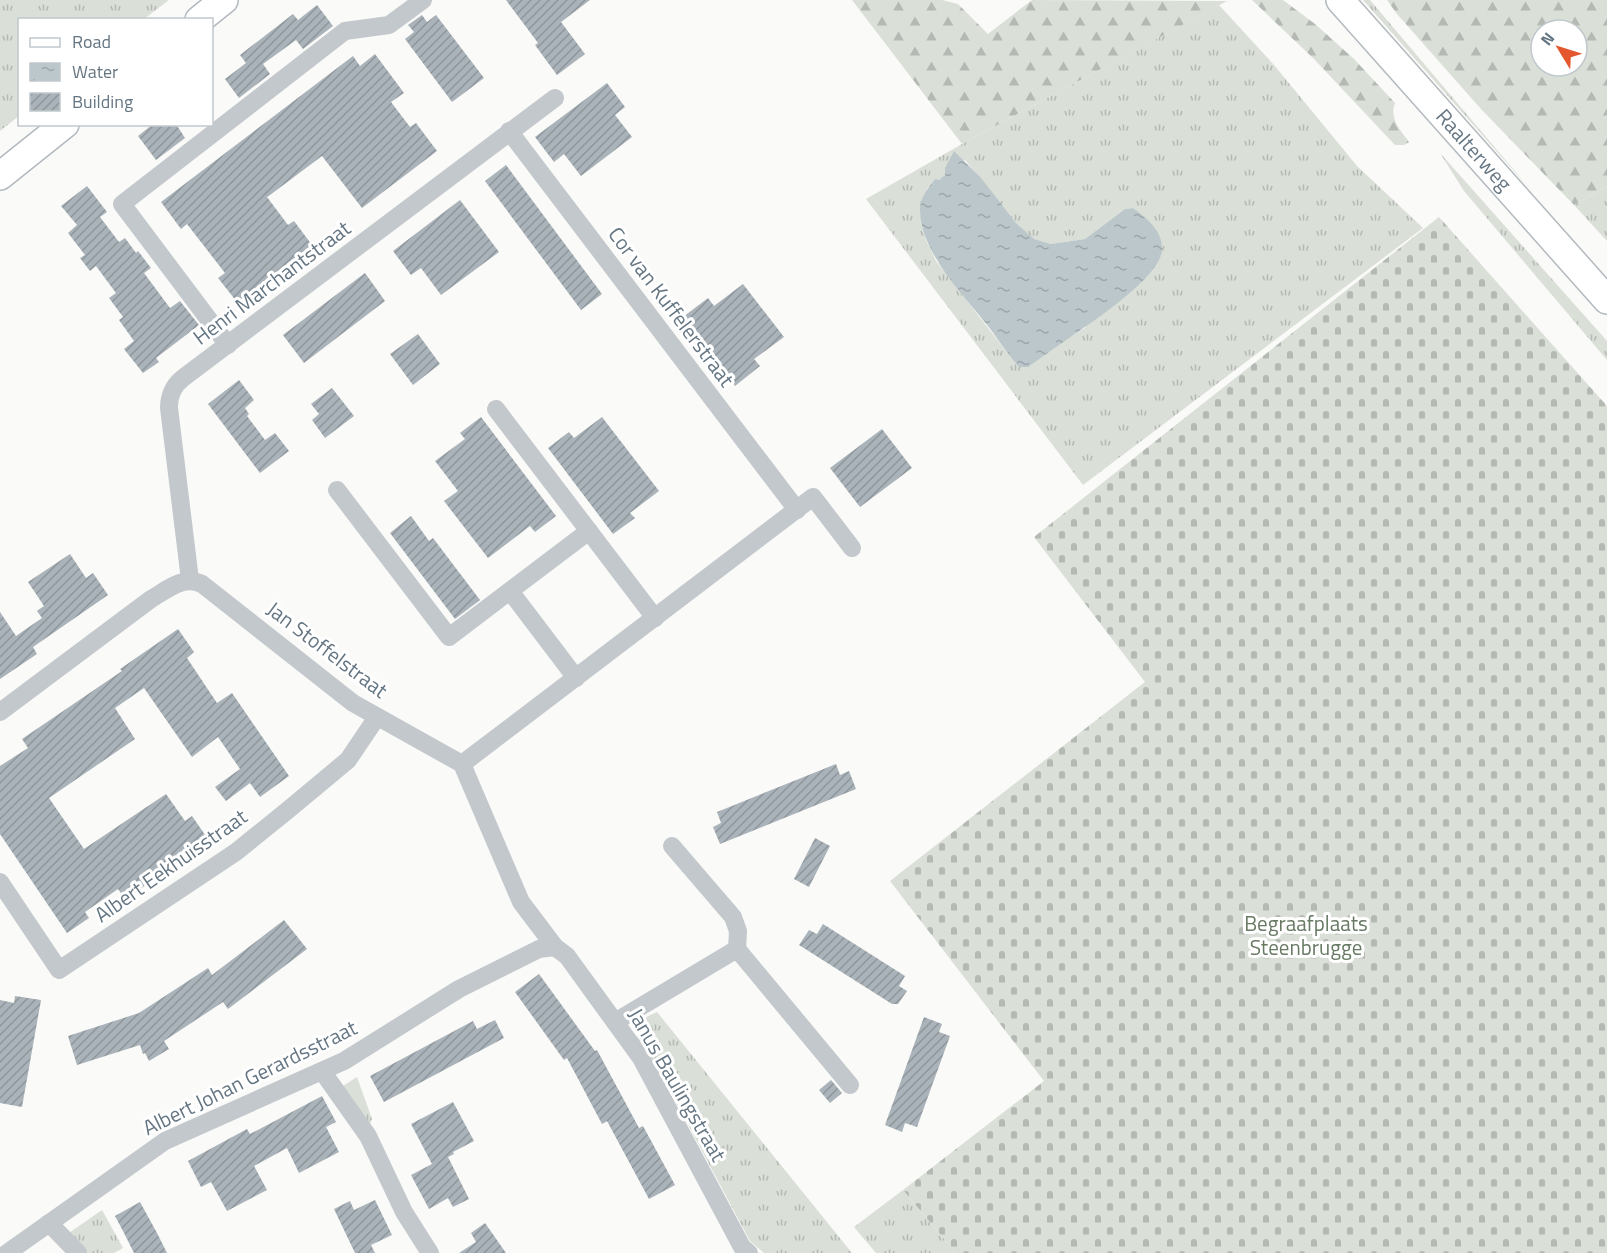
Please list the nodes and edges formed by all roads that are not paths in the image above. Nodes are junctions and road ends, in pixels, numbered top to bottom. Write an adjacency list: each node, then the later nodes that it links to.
1 (224, 0): 4 (main road)
2 (423, 0): 10 (street)
3 (1340, 0): 9 (main road, Raalterweg)
4 (202, 18)
5 (555, 98): 7 (street, Henri Marchantstraat)
6 (62, 126): 8 (main road)
7 (509, 131): 10 (street, Henri Marchantstraat); 13 (street, Cor van Kuffelerstraat)
8 (0, 176)
9 (1607, 300)
10 (228, 345): 16 (street, Henri Marchantstraat)
11 (496, 409): 14 (street)
12 (337, 490): 17 (street)
13 (797, 510): 15 (street); 18 (street)
14 (589, 531): 17 (street); 18 (street)
15 (852, 548)
16 (190, 580): 20 (street); 21 (street, Jan Stoffelstraat)
17 (510, 591): 19 (street)
18 (655, 618): 19 (street)
19 (576, 678): 22 (street)
20 (0, 712)
21 (377, 717): 22 (street, Jan Stoffelstraat); 24 (street, Albert Eekhuisstraat)
22 (462, 764): 25 (street)
23 (672, 846): 26 (street)
24 (0, 882)
25 (555, 947): 27 (street, Janus Baulingstraat); 28 (street, Albert Johan Gerardsstraat)
26 (737, 949): 27 (street); 29 (street)
27 (615, 1022): 34 (street, Janus Baulingstraat)
28 (322, 1071): 30 (street, Albert Johan Gerardsstraat); 33 (street)
29 (850, 1085)
30 (50, 1223): 31 (street, Albert Johan Gerardsstraat); 32 (street)
31 (7, 1253)
32 (78, 1253)
33 (430, 1253)
34 (749, 1253)

